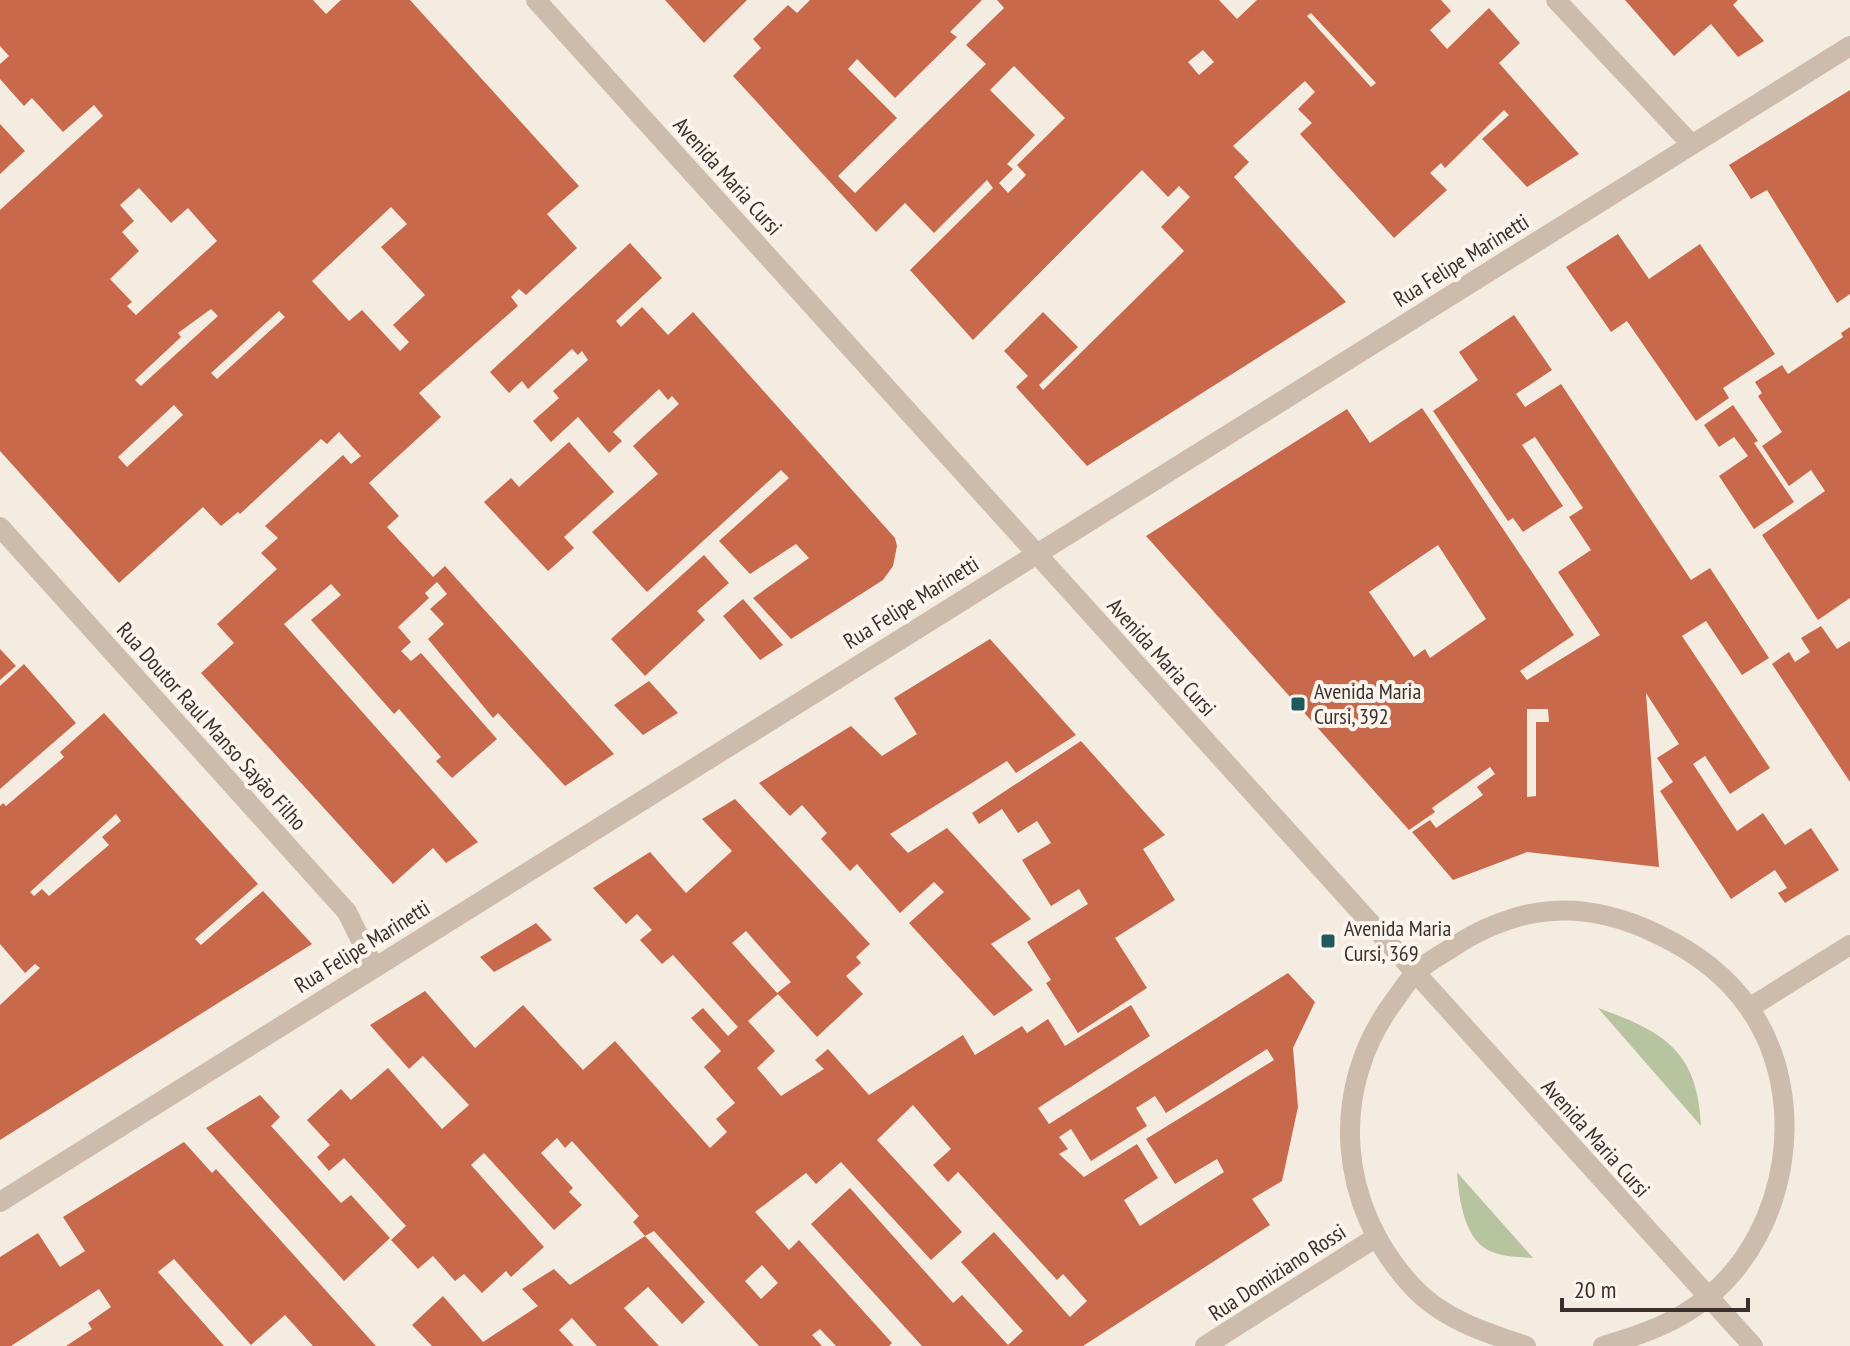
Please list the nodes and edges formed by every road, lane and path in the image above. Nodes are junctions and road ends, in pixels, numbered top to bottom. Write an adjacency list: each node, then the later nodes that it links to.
1 (536, 0): 6 (street, Avenida Maria Cursi)
2 (1556, 0): 4 (street)
3 (1850, 46): 4 (street, Rua Felipe Marinetti)
4 (1692, 145): 6 (street, Rua Felipe Marinetti)
5 (0, 527): 8 (street, Rua Doutor Raul Manso Sayão Filho)
6 (1035, 553): 8 (street, Rua Felipe Marinetti); 9 (street, Avenida Maria Cursi)
7 (1850, 945): 10 (street)
8 (374, 967): 11 (street, Rua Felipe Marinetti)
9 (1416, 972): 10 (street); 12 (street); 13 (street, Avenida Maria Cursi)
10 (1749, 1008): 13 (street)
11 (0, 1202)
12 (1375, 1238): 14 (street, Rua Domiziano Rossi); 15 (street)
13 (1709, 1297): 16 (street); 17 (street, Avenida Maria Cursi)
14 (1205, 1346)
15 (1526, 1346)
16 (1603, 1346)
17 (1753, 1346)

